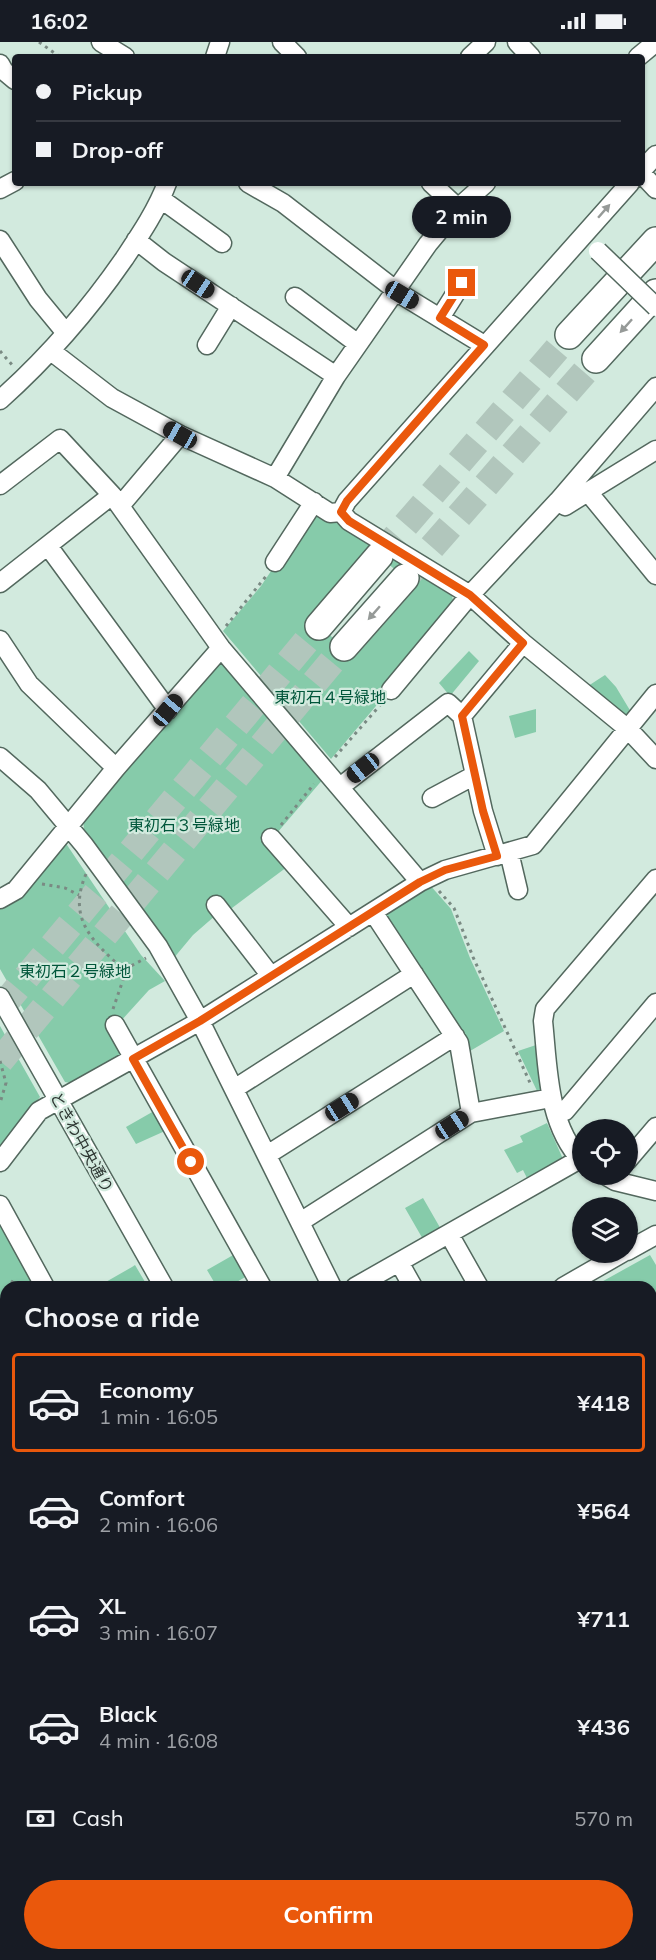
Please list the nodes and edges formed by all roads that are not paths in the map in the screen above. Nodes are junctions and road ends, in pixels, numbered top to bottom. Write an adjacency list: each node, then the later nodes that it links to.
1 (101, 42): 6 (street)
2 (282, 42): 7 (street)
3 (486, 42): 8 (street)
4 (517, 42): 9 (street)
5 (656, 42): 10 (street)
6 (119, 54)
7 (294, 54)
8 (473, 54)
9 (528, 54)
10 (642, 54)
11 (0, 64): 12 (street)
12 (12, 78)
13 (656, 154): 14 (street)
14 (645, 168)
15 (645, 176): 20 (street)
16 (253, 186): 29 (street)
17 (434, 186): 22 (street)
18 (483, 186): 22 (street)
19 (627, 186): 23 (street, one-way to 19)
20 (656, 189)
21 (164, 191): 25 (street); 27 (street)
22 (458, 208): 29 (street)
23 (580, 239): 33 (street, bridge); 39 (street)
24 (0, 240): 35 (street)
25 (136, 240): 32 (street); 35 (street)
26 (656, 241): 36 (highway)
27 (222, 243)
28 (462, 283): 34 (street)
29 (396, 290): 34 (street); 37 (street)
30 (656, 293): 41 (highway, one-way to 41)
31 (295, 297): 37 (street)
32 (231, 306): 38 (street); 42 (street)
33 (656, 307)
34 (440, 318): 39 (street)
35 (66, 333): 40 (street)
36 (569, 335)
37 (358, 344): 42 (street)
38 (207, 345)
39 (484, 345): 53 (street)
40 (51, 351): 44 (street); 45 (street)
41 (596, 359)
42 (336, 376): 47 (street)
43 (656, 387): 51 (street)
44 (0, 400)
45 (180, 435): 47 (street); 50 (street)
46 (656, 450): 49 (street)
47 (275, 478): 52 (street)
48 (0, 485): 50 (street)
49 (588, 492): 51 (street); 57 (street)
50 (116, 501): 54 (street); 63 (street)
51 (558, 501): 60 (street)
52 (314, 502): 53 (street); 56 (street)
53 (341, 512): 60 (street)
54 (48, 546): 59 (street); 68 (street)
55 (379, 556): 61 (highway)
56 (275, 562)
57 (656, 575)
58 (405, 578): 65 (highway, one-way to 65)
59 (1, 581)
60 (470, 595): 64 (street); 66 (street)
61 (319, 626)
62 (0, 640): 73 (street)
63 (218, 643): 68 (street); 75 (street)
64 (523, 643): 69 (street); 70 (street)
65 (344, 647)
66 (391, 690)
67 (656, 694): 70 (street)
68 (168, 710): 73 (street)
69 (462, 716): 74 (street); 75 (street)
70 (628, 729): 72 (street); 79 (street)
71 (0, 757): 77 (street)
72 (656, 759)
73 (116, 768): 77 (street)
74 (475, 775): 76 (street); 79 (street)
75 (340, 787): 81 (street)
76 (432, 798)
77 (68, 826): 83 (street); 91 (street)
78 (271, 838): 86 (street)
79 (503, 854): 81 (street); 82 (street)
80 (656, 879): 97 (street)
81 (426, 882): 85 (street)
82 (518, 890)
83 (0, 899)
84 (216, 905): 88 (street)
85 (373, 912): 86 (street); 87 (street)
86 (349, 927): 88 (street)
87 (414, 974): 93 (street); 95 (street)
88 (271, 976): 91 (street)
89 (0, 997): 96 (street, ときわ中央通り)
90 (656, 1003): 97 (street)
91 (200, 1021): 94 (street); 95 (street)
92 (115, 1025): 94 (street)
93 (455, 1036): 98 (street); 102 (street)
94 (133, 1059): 96 (street); 116 (street)
95 (234, 1089): 102 (street)
96 (58, 1100): 103 (street); 115 (street, ときわ中央通り)
97 (548, 1104): 98 (street); 101 (street)
98 (471, 1113): 108 (street)
99 (656, 1127): 100 (street)
100 (638, 1148)
101 (572, 1150)
102 (267, 1155): 108 (street)
103 (0, 1162)
104 (572, 1165): 109 (street)
105 (637, 1185): 106 (street)
106 (656, 1191)
107 (0, 1205): 114 (street)
108 (300, 1222): 117 (street)
109 (449, 1234): 112 (street); 120 (street)
110 (656, 1235): 111 (street)
111 (638, 1245)
112 (399, 1262): 118 (street); 119 (street)
113 (606, 1263): 121 (street)
114 (42, 1281)
115 (161, 1281)
116 (258, 1281)
117 (329, 1281)
118 (366, 1281)
119 (410, 1281)
120 (476, 1281)
121 (574, 1281)

